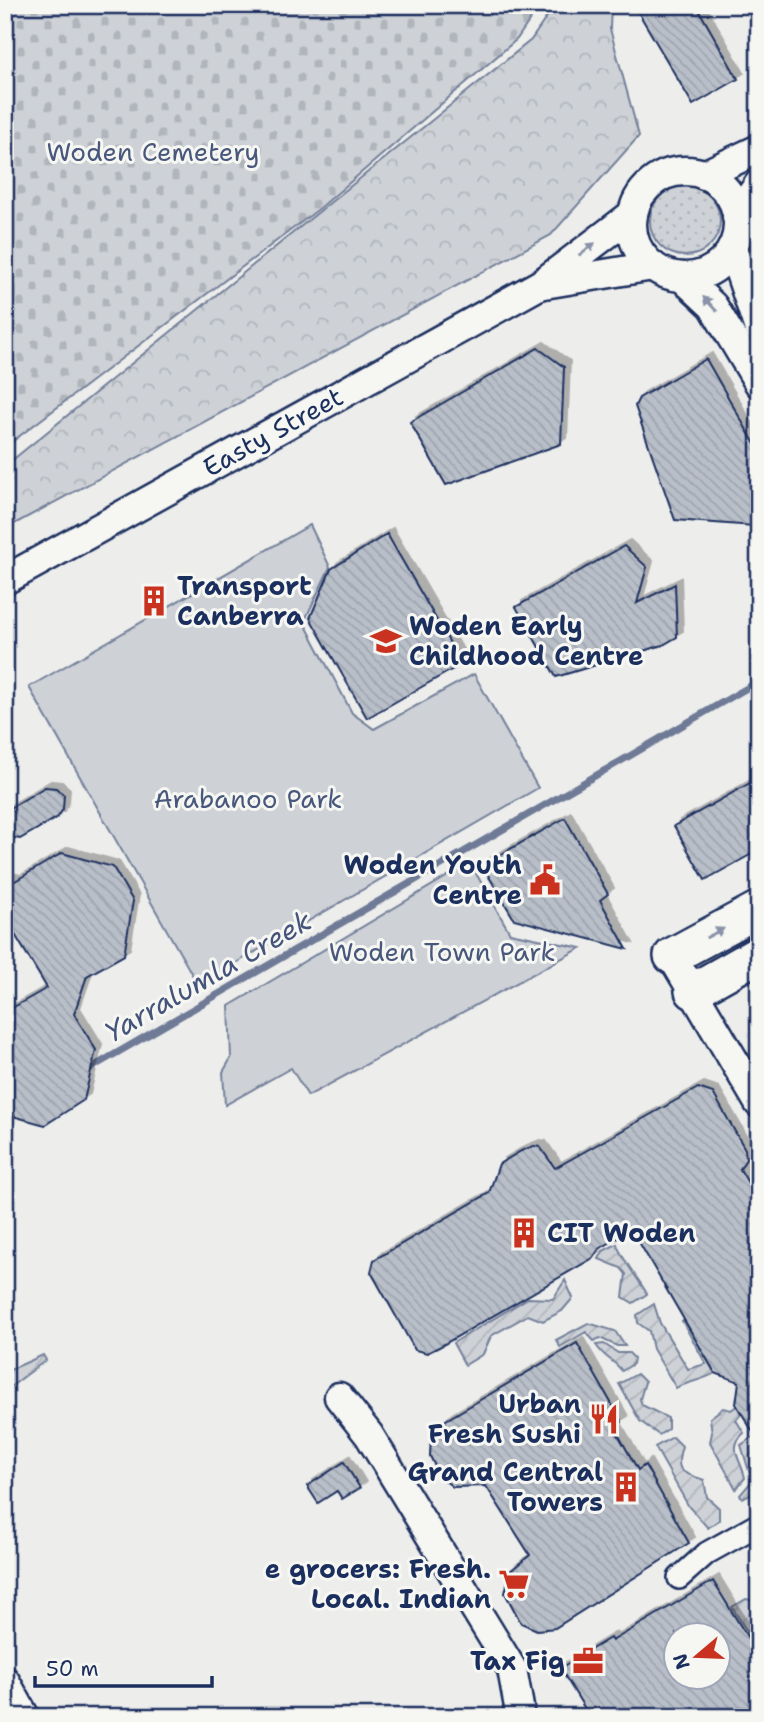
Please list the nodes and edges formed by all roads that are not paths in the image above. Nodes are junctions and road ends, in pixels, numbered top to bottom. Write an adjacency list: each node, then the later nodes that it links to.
1 (759, 149): 2 (street)
2 (704, 175): 4 (street); 5 (street)
3 (759, 184): 5 (street)
4 (634, 214): 7 (street); 9 (street, Easty Street, one-way to 4)
5 (737, 216): 6 (street)
6 (732, 249): 8 (street); 10 (street)
7 (653, 266): 8 (street); 9 (street, Easty Street)
8 (682, 277): 11 (street, one-way to 8)
9 (541, 284): 12 (street, Easty Street)
10 (759, 328)
11 (759, 383)
12 (5, 580)
13 (759, 909): 15 (street, one-way to 13)
14 (759, 954): 16 (street)
15 (672, 956): 16 (street)
16 (692, 990): 17 (street)
17 (759, 1103)
18 (339, 1397): 23 (street)
19 (759, 1524): 20 (street)
20 (679, 1578)
21 (5, 1681): 22 (street)
22 (25, 1717)
23 (517, 1717)

